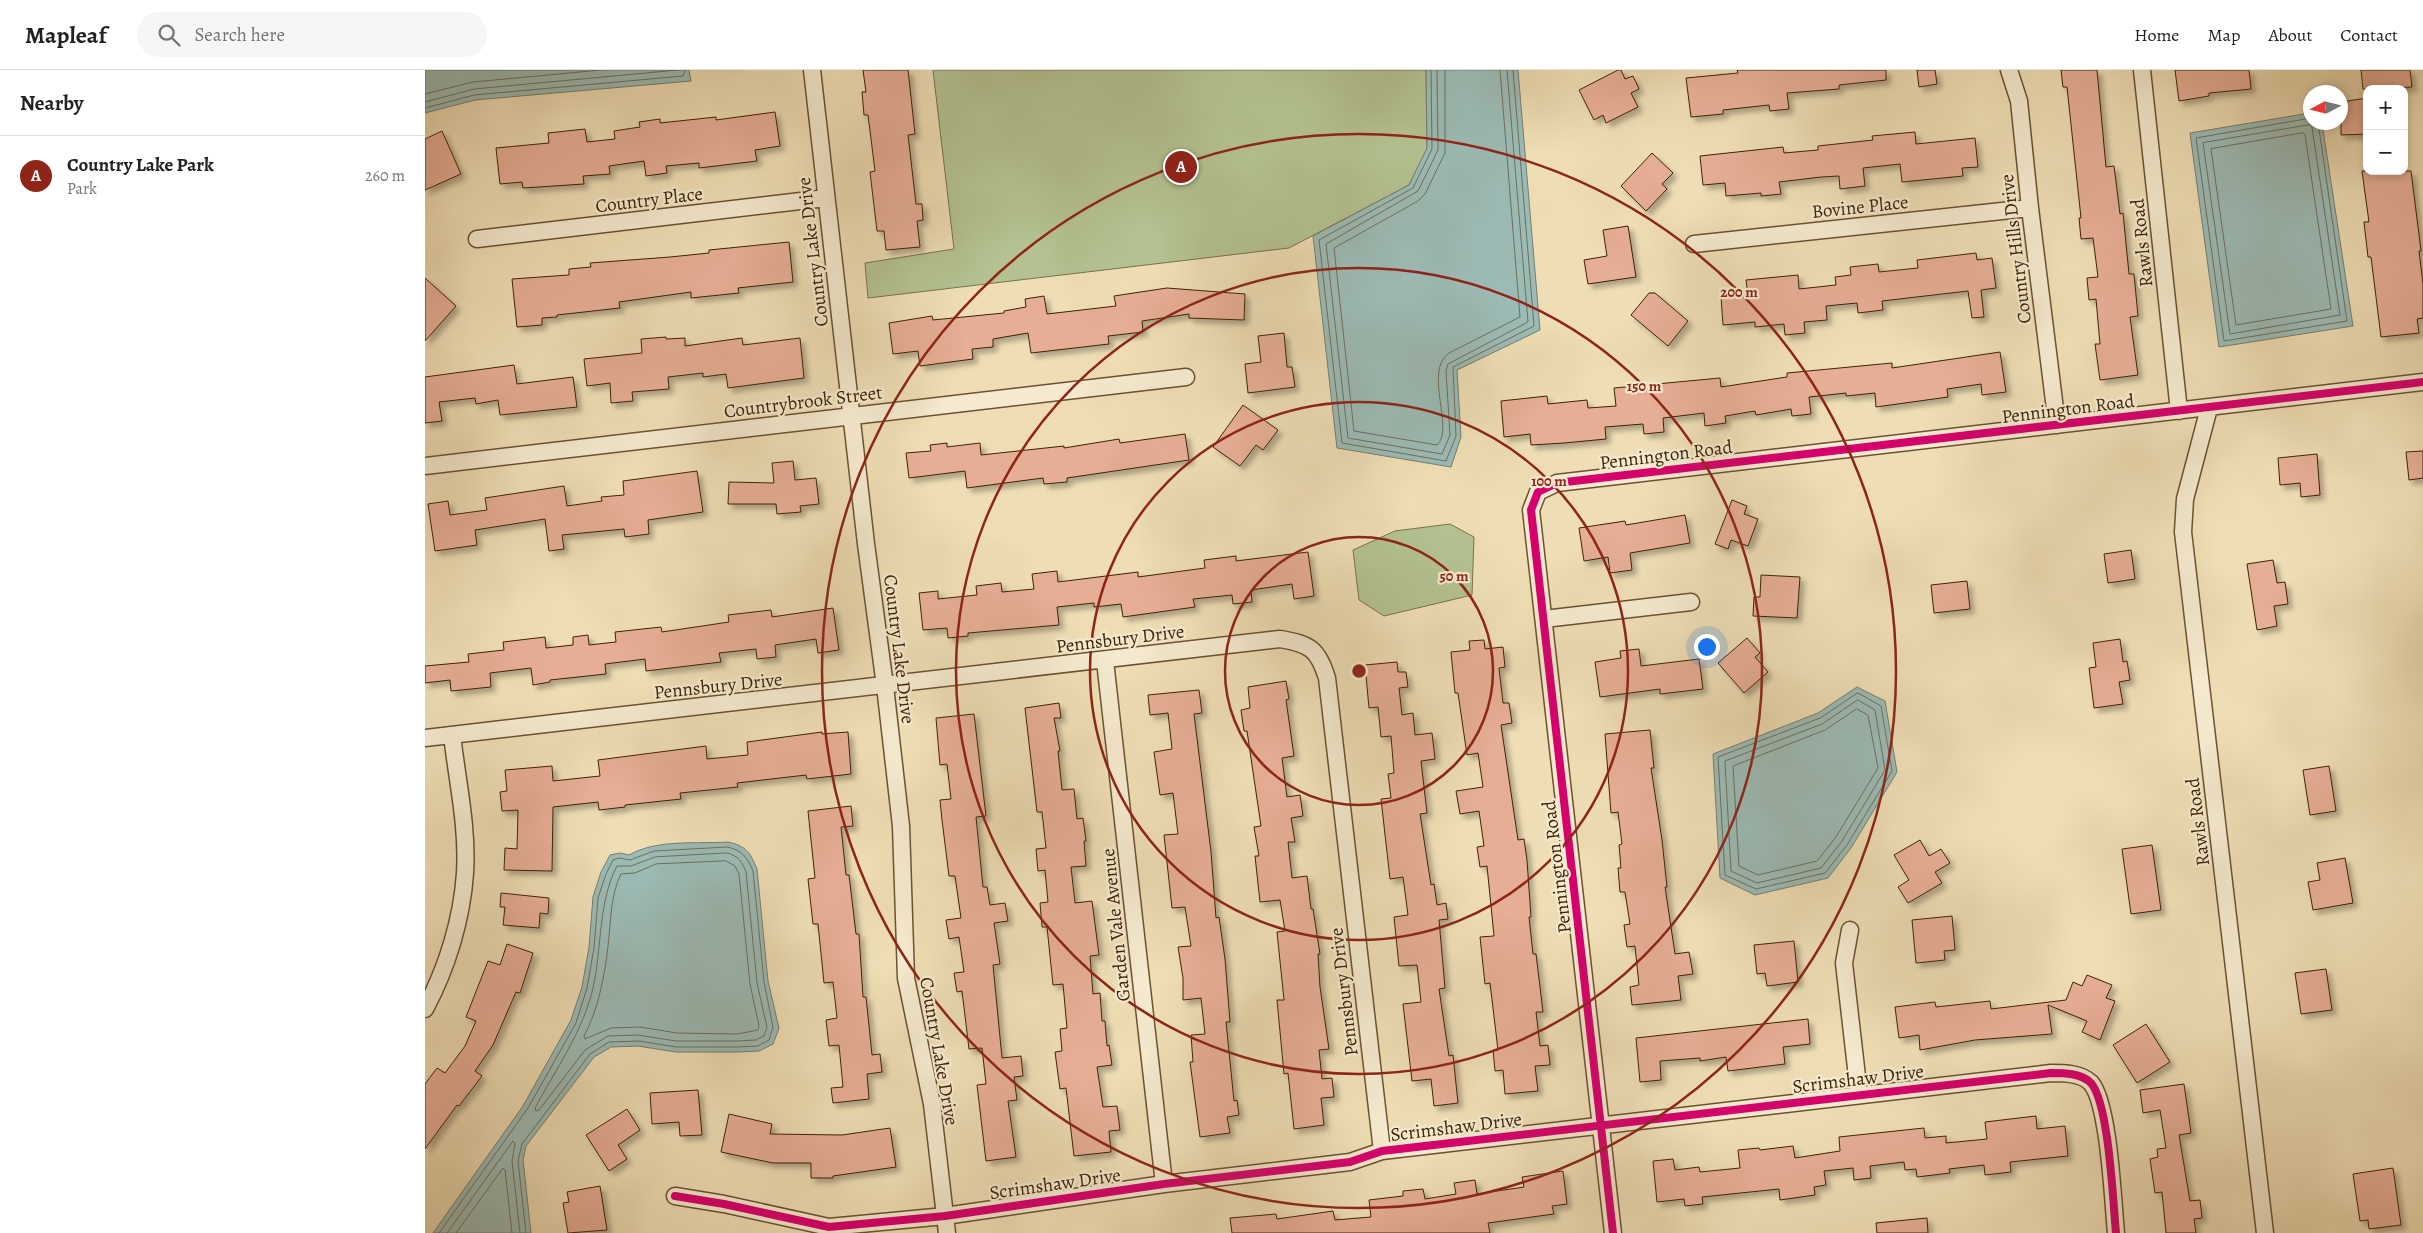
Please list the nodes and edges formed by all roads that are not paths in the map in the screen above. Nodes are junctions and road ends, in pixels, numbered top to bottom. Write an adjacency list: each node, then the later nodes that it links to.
1 (812, 70): 4 (street, Country Lake Drive)
2 (2009, 70): 5 (street, Country Hills Drive)
3 (2142, 70): 11 (street, Rawls Road)
4 (825, 198): 6 (street, Country Place); 12 (street, Country Lake Drive)
5 (2029, 208): 7 (street, Bovine Place); 13 (street, Country Hills Drive)
6 (477, 239)
7 (1694, 244)
8 (1186, 377): 12 (street, Countrybrook Street)
9 (2423, 382): 10 (street, Pennington Road)
10 (2209, 408): 11 (street, Pennington Road); 32 (street, Rawls Road)
11 (2179, 411): 13 (street, Pennington Road)
12 (851, 416): 14 (street, Countrybrook Street); 18 (street, Country Lake Drive)
13 (2057, 425): 16 (street, Pennington Road)
14 (425, 466)
15 (1691, 602): 16 (street)
16 (1544, 620): 24 (street, Pennington Road)
17 (1105, 661): 18 (street, Pennsbury Drive); 25 (street, Pennsbury Drive); 26 (street, Garden Vale Avenue)
18 (885, 686): 19 (street, Pennsbury Drive); 28 (street, Country Lake Drive)
19 (452, 735): 20 (street, Pennsbury Drive); 22 (street)
20 (425, 738)
21 (1850, 930): 23 (street)
22 (425, 1008)
23 (1859, 1094): 24 (street, Scrimshaw Drive); 31 (street, Scrimshaw Drive)
24 (1602, 1125): 25 (street, Scrimshaw Drive); 30 (street, Pennington Road)
25 (1382, 1151): 26 (street, Scrimshaw Drive)
26 (1164, 1184): 28 (street, Scrimshaw Drive)
27 (675, 1196): 28 (street, Scrimshaw Drive)
28 (945, 1216): 29 (street, Country Lake Drive)
29 (947, 1233)
30 (1613, 1233)
31 (2116, 1233)
32 (2265, 1233)

